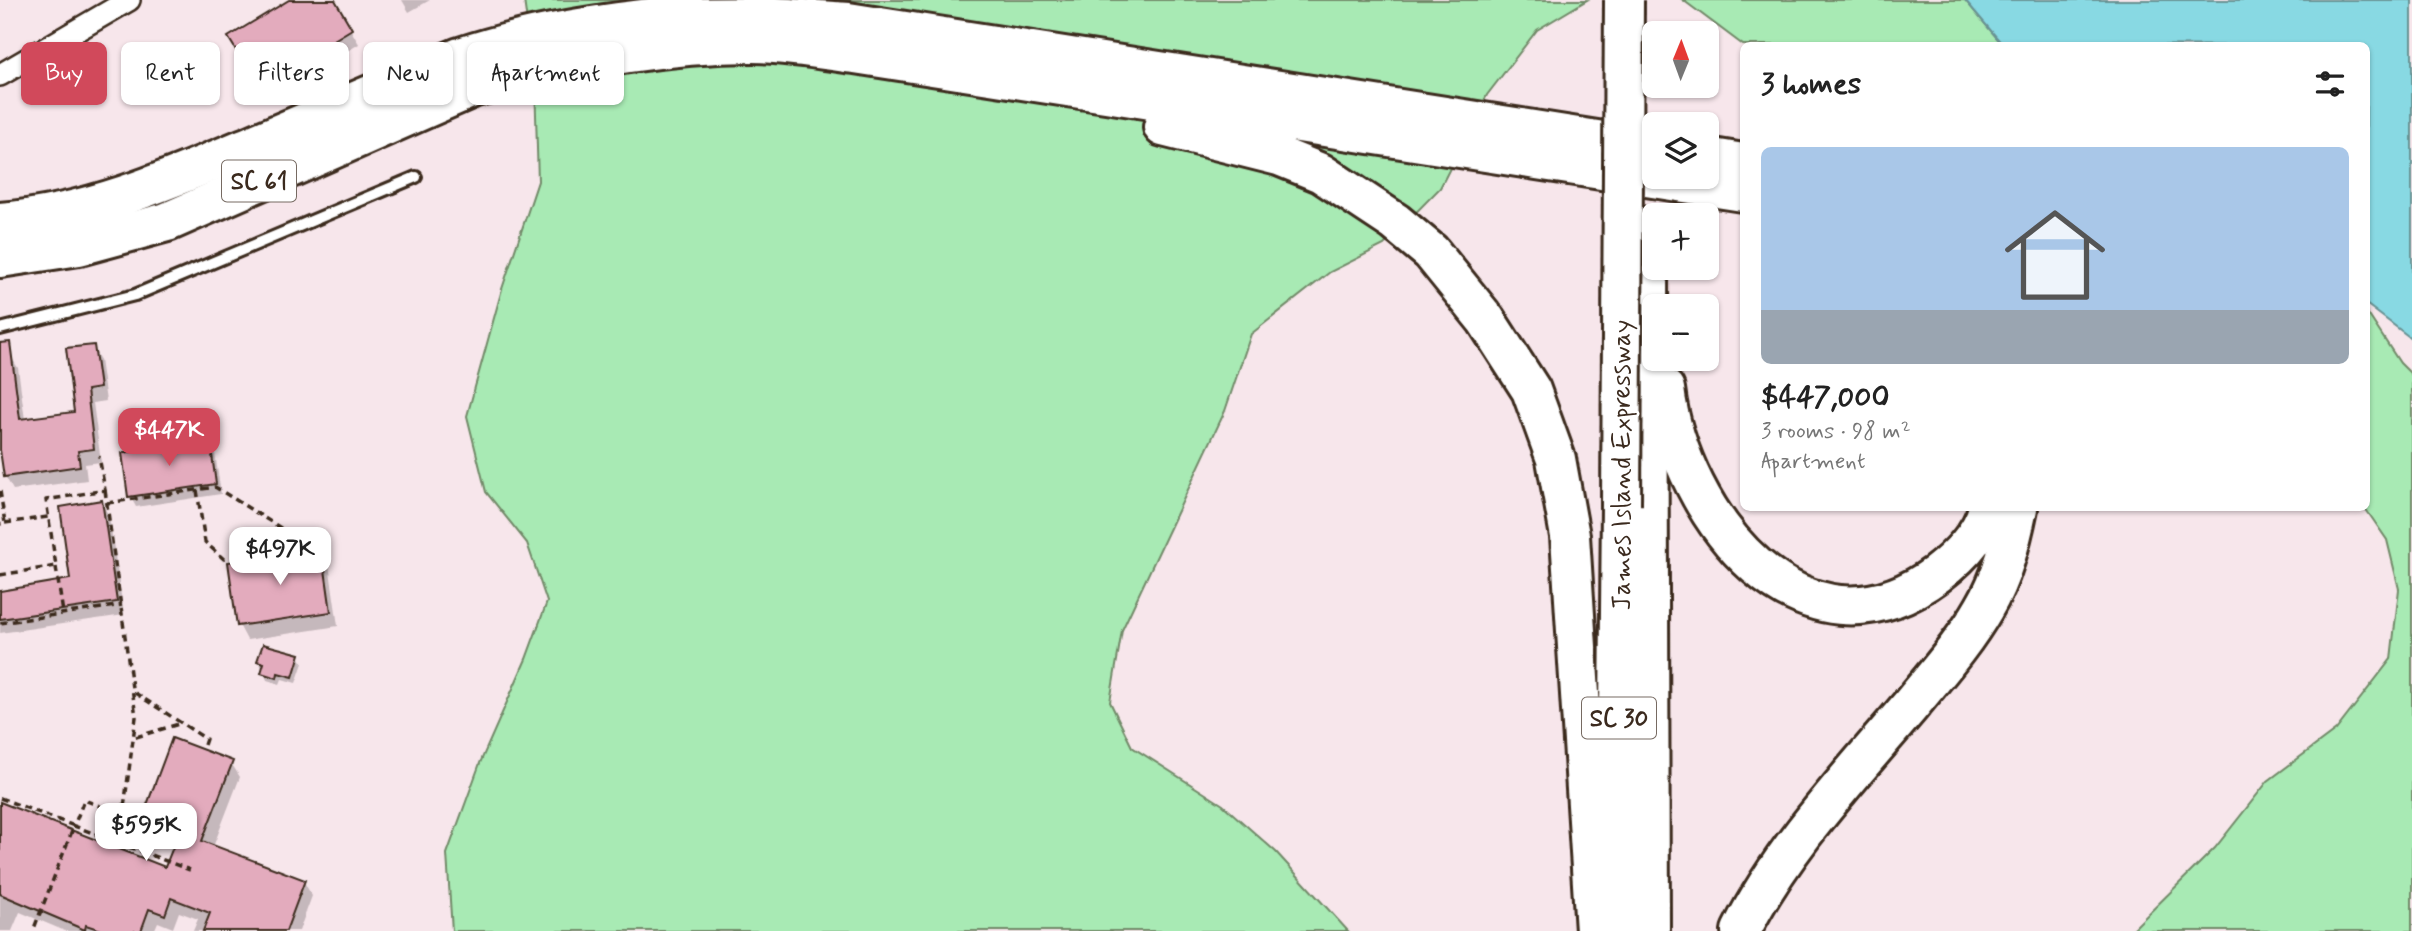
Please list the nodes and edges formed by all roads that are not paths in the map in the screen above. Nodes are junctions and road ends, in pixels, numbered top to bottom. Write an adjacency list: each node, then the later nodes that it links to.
1 (129, 0): 10 (street)
2 (817, 0): 5 (highway)
3 (1624, 0): 26 (highway, James Island Expressway / SC 30, bridge)
4 (1650, 0): 17 (highway, James Island Expressway / SC 30)
5 (652, 18): 6 (highway, SC 61); 12 (highway)
6 (546, 42)
7 (624, 51): 8 (highway, SC 61)
8 (855, 54): 16 (highway); 25 (highway)
9 (467, 57): 18 (highway, SC 61)
10 (0, 75)
11 (467, 90): 19 (highway, SC 61)
12 (1642, 147)
13 (1719, 159): 14 (highway)
14 (1740, 163)
15 (416, 177): 21 (lane)
16 (1740, 192)
17 (1648, 203)
18 (0, 222)
19 (0, 258)
20 (1648, 280): 27 (highway, James Island Expressway / SC 30)
21 (0, 329)
22 (1663, 371): 23 (highway)
23 (1987, 511)
24 (2017, 511): 28 (highway)
25 (1595, 931)
26 (1618, 931)
27 (1650, 931)
28 (1741, 931)

